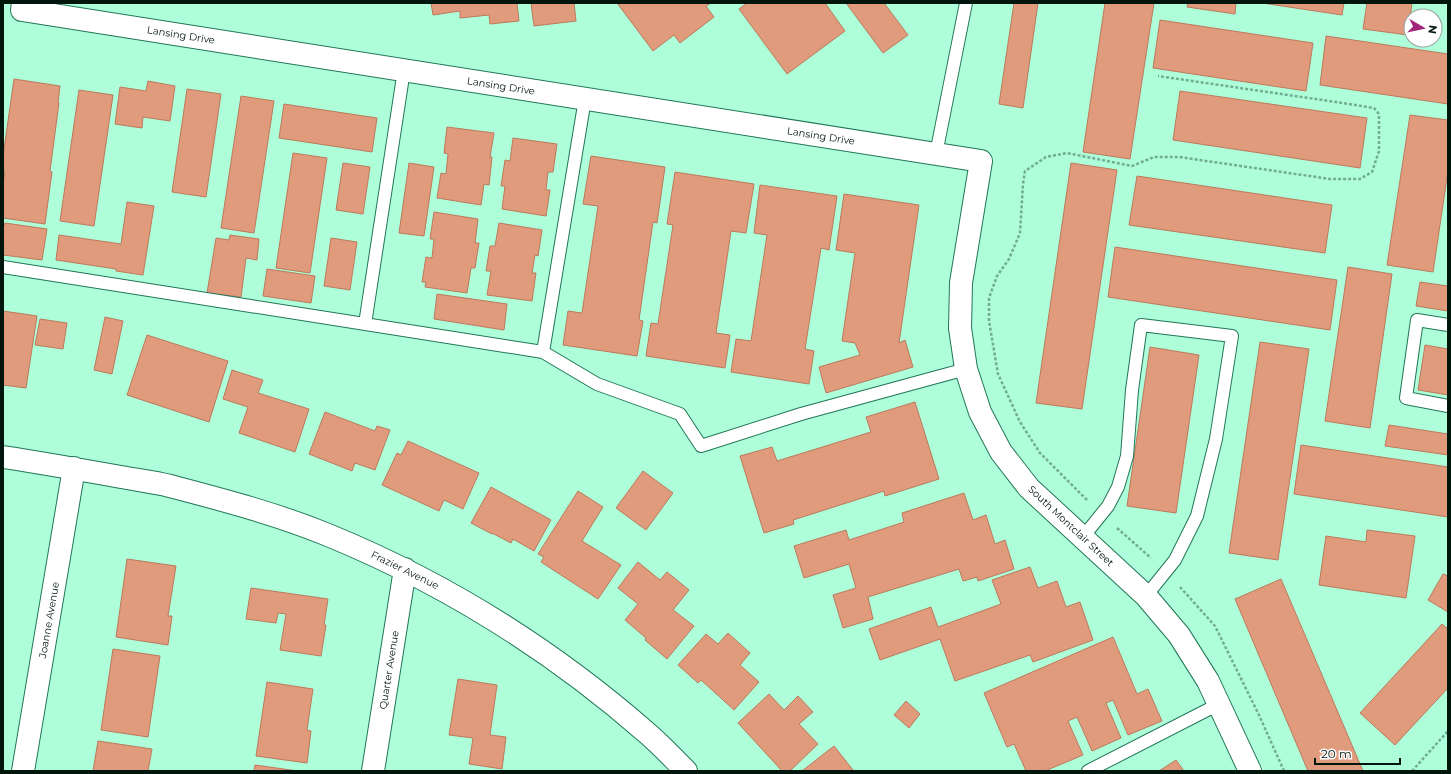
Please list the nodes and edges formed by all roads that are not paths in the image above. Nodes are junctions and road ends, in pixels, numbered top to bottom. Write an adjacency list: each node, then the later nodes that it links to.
1 (966, 3): 5 (lane)
2 (22, 6): 3 (street, Lansing Drive)
3 (404, 70): 4 (street, Lansing Drive); 8 (lane)
4 (585, 99): 5 (street, Lansing Drive); 10 (lane)
5 (936, 154): 6 (street, Lansing Drive)
6 (981, 161): 11 (street, South Montclair Street)
7 (3, 267): 8 (lane)
8 (365, 324): 10 (lane)
9 (1448, 325): 12 (lane)
10 (543, 352): 11 (lane)
11 (966, 369): 15 (street, South Montclair Street)
12 (1448, 406)
13 (3, 457): 14 (street, Frazier Avenue)
14 (74, 468): 16 (street, Frazier Avenue); 19 (street, Joanne Avenue)
15 (1083, 537): 17 (street, South Montclair Street); 17 (lane)
16 (405, 569): 20 (street, Quarter Avenue); 21 (street, Frazier Avenue)
17 (1146, 596): 18 (street, South Montclair Street)
18 (1219, 704): 22 (lane); 23 (street, South Montclair Street)
19 (23, 771)
20 (373, 771)
21 (686, 771)
22 (1088, 771)
23 (1250, 771)

